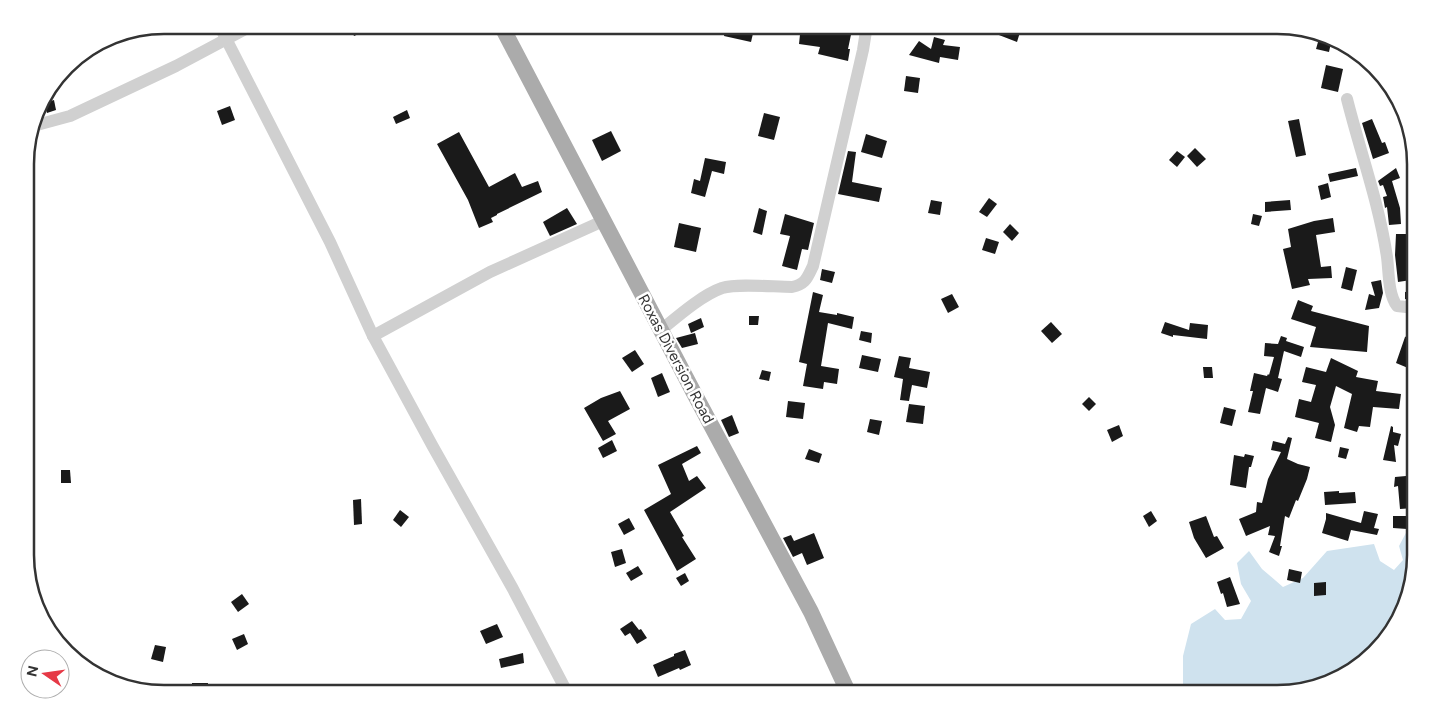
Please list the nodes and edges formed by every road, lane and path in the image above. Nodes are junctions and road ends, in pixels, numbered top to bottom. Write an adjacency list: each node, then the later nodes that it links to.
1 (223, 34): 5 (street)
2 (237, 34): 5 (street)
3 (506, 34): 8 (main road, Roxas Diversion Road)
4 (866, 34): 10 (street)
5 (226, 40): 7 (street); 11 (street)
6 (1347, 99): 9 (street)
7 (40, 124)
8 (603, 220): 10 (main road, Roxas Diversion Road); 11 (street)
9 (1407, 307)
10 (661, 330): 13 (main road, Roxas Diversion Road)
11 (373, 336): 12 (street)
12 (563, 685)
13 (845, 685)

